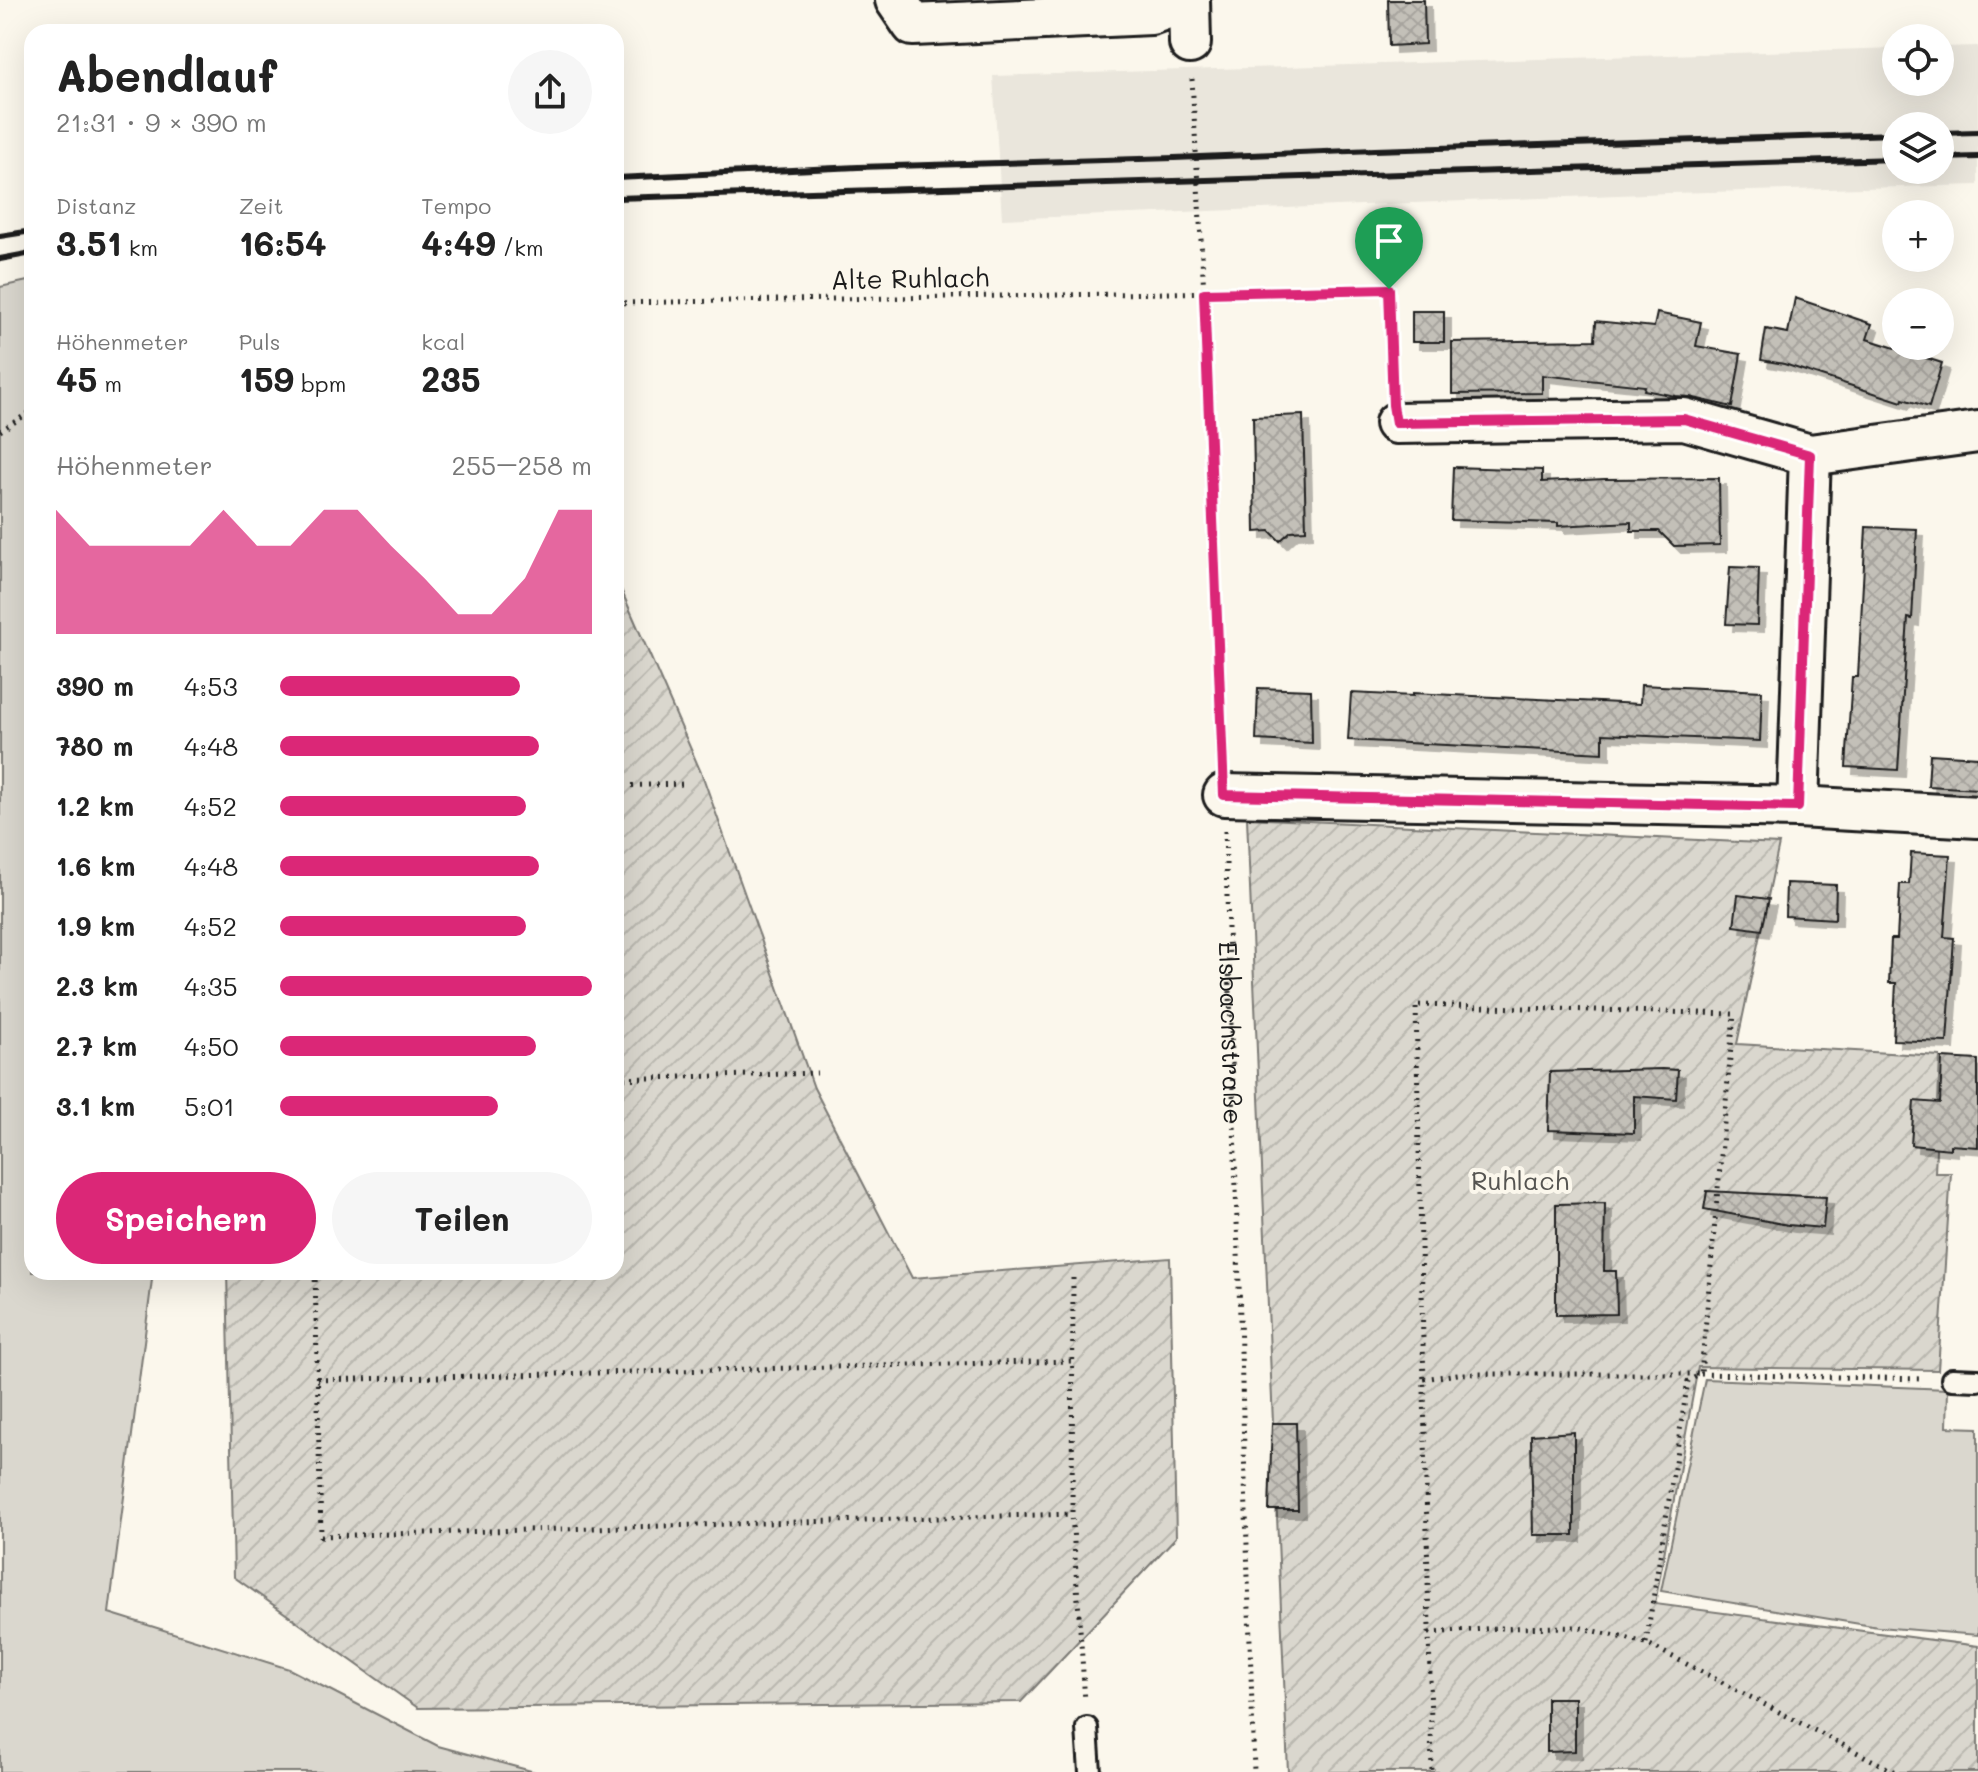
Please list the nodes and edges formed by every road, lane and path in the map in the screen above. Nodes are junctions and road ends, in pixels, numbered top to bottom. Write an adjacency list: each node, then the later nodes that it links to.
1 (896, 0): 3 (street)
2 (1189, 0): 3 (street); 4 (street)
3 (940, 12)
4 (1190, 43): 5 (path, Elsbachstraße)
5 (1204, 293): 6 (path, Alte Ruhlach); 8 (path, Alte Ruhlach); 14 (path, Elsbachstraße)
6 (624, 303)
7 (24, 416): 9 (path)
8 (1396, 423): 11 (street)
9 (0, 431)
10 (1978, 432): 11 (street)
11 (1810, 455): 15 (street)
12 (685, 784): 13 (path)
13 (624, 786)
14 (1224, 795): 15 (street); 32 (path, Elsbachstraße)
15 (1798, 807): 16 (street)
16 (1978, 817)
17 (817, 1073): 18 (path)
18 (624, 1079)
19 (1073, 1278): 21 (path)
20 (315, 1280): 25 (path)
21 (1072, 1361): 25 (path); 27 (path)
22 (1701, 1374): 23 (path); 23 (path); 24 (path); 29 (path)
23 (1424, 1379): 28 (path)
24 (1952, 1379): 26 (lane)
25 (317, 1380): 27 (path)
26 (1978, 1380)
27 (1072, 1514): 30 (path)
28 (1429, 1633): 29 (path); 33 (path)
29 (1646, 1643): 34 (path)
30 (1087, 1728): 31 (lane)
31 (1090, 1772)
32 (1254, 1772)
33 (1432, 1772)
34 (1895, 1772)

